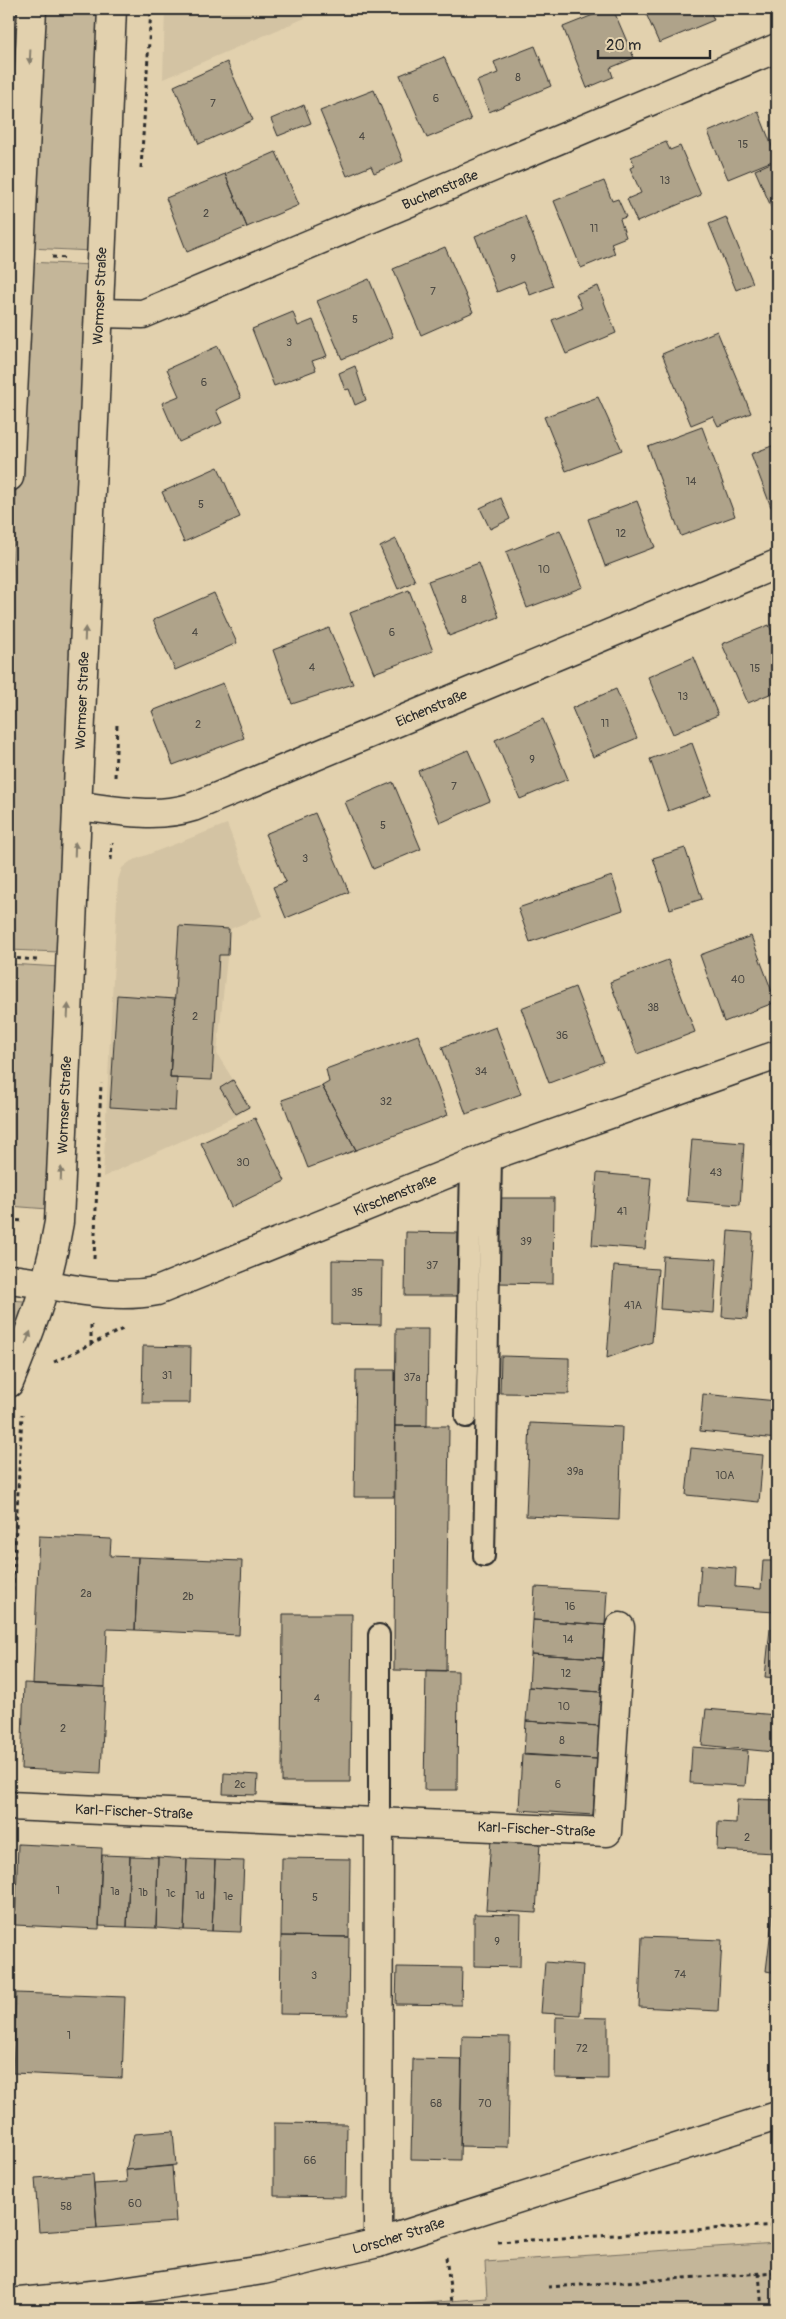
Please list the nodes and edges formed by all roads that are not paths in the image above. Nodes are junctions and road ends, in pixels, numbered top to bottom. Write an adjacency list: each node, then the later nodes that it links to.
1 (32, 9): 5 (street, one-way to 5)
2 (112, 9): 4 (street, Wormser Straße)
3 (777, 48): 4 (street, Buchenstraße)
4 (99, 313): 7 (street, Wormser Straße, one-way to 4)
5 (9, 477)
6 (777, 564): 7 (street, Eichenstraße)
7 (77, 806): 11 (street, Wormser Straße, one-way to 7)
8 (777, 1055): 9 (street, Kirschenstraße)
9 (481, 1160): 11 (street, Kirschenstraße); 13 (lane); 14 (lane)
10 (9, 1279): 11 (street, Kirschenstraße)
11 (46, 1286): 12 (street, Wormser Straße, one-way to 11)
12 (16, 1394)
13 (466, 1417)
14 (484, 1556)
15 (620, 1627): 18 (street, Karl-Fischer-Straße)
16 (379, 1635): 18 (lane)
17 (9, 1806): 18 (street, Karl-Fischer-Straße)
18 (379, 1820): 20 (street)
19 (777, 2116): 20 (street, Lorscher Straße)
20 (378, 2243): 21 (street, Lorscher Straße)
21 (102, 2302): 22 (street, Lorscher Straße)
22 (9, 2303)

